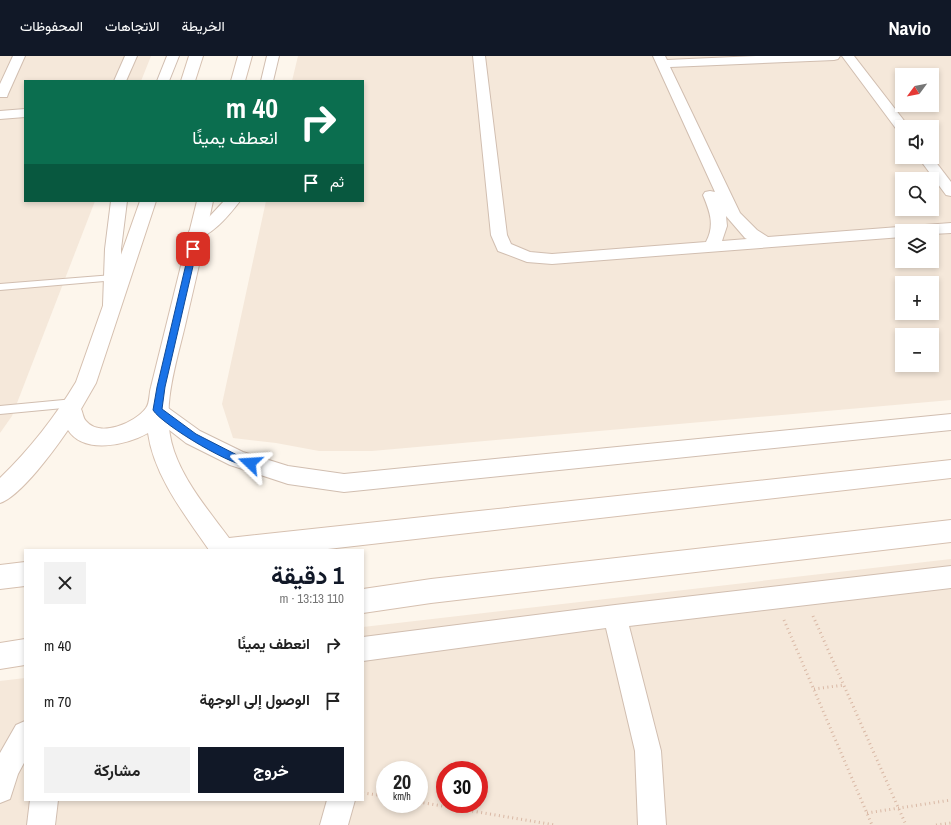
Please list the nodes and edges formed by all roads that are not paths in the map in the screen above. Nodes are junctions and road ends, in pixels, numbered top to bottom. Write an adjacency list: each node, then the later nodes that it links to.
1 (19, 56): 17 (street)
2 (132, 56): 12 (street)
3 (173, 56): 13 (street)
4 (196, 56): 14 (main road)
5 (245, 56): 15 (main road)
6 (273, 56): 16 (street)
7 (479, 56): 32 (street)
8 (648, 56): 32 (street)
9 (834, 56): 11 (street)
10 (848, 56): 20 (street)
11 (661, 60): 31 (street)
12 (120, 80)
13 (163, 80)
14 (188, 80)
15 (238, 80)
16 (267, 80)
17 (2, 94)
18 (24, 113): 19 (street)
19 (0, 115)
20 (897, 120)
21 (930, 164): 22 (street)
22 (951, 192)
23 (119, 202): 33 (street)
24 (148, 202): 35 (main road)
25 (205, 202): 30 (main road)
26 (231, 202): 30 (street)
27 (951, 228): 28 (street)
28 (939, 229)
29 (895, 233): 31 (street)
30 (196, 234): 38 (main road)
31 (764, 242): 32 (street)
32 (711, 247)
33 (113, 278): 34 (lane); 35 (street)
34 (0, 287)
35 (112, 309): 36 (main road)
36 (73, 406): 37 (lane); 38 (main road); 41 (main road)
37 (0, 410)
38 (157, 410): 39 (street); 43 (main road)
39 (951, 422)
40 (951, 469): 44 (main road)
41 (0, 493)
42 (951, 531): 48 (main road)
43 (222, 549)
44 (232, 549)
45 (24, 574): 46 (main road)
46 (0, 577)
47 (951, 577): 49 (street)
48 (364, 601)
49 (615, 616): 50 (street); 59 (street)
50 (364, 648)
51 (24, 652): 52 (main road)
52 (0, 656)
53 (24, 736): 54 (street)
54 (0, 789)
55 (44, 801): 57 (street)
56 (341, 801): 58 (street)
57 (41, 825)
58 (334, 825)
59 (652, 825)

